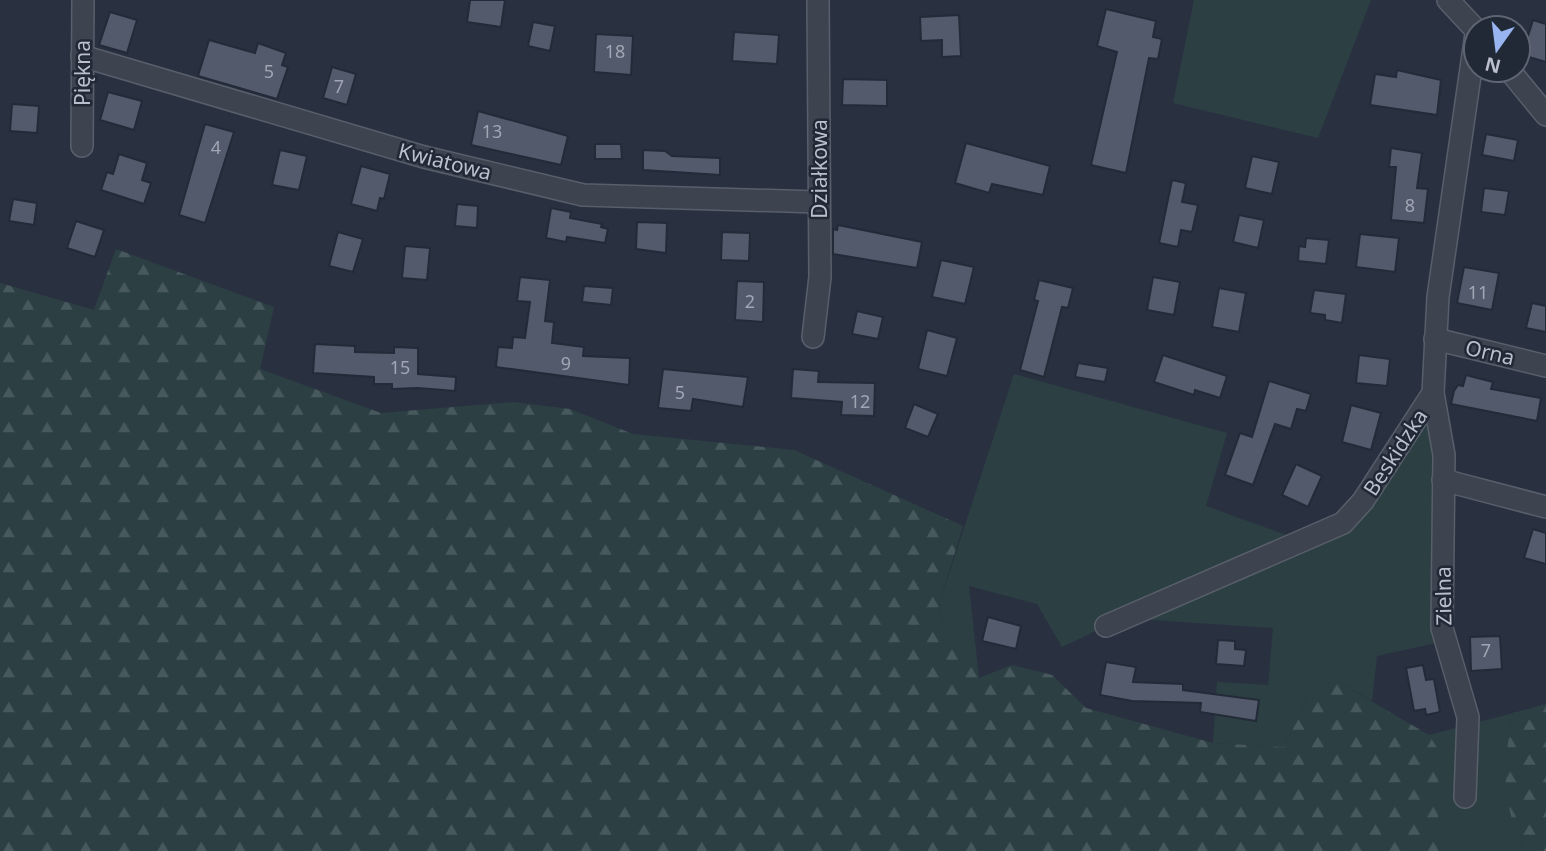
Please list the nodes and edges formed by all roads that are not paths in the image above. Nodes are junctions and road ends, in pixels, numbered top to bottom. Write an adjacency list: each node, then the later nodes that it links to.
1 (83, 0): 5 (street, Piękna)
2 (818, 0): 10 (street, Działkowa)
3 (1448, 0): 4 (street, Beskidzka)
4 (1462, 16)
5 (82, 56): 9 (street, Piękna); 10 (street, Kwiatowa)
6 (1469, 84): 12 (street, Beskidzka)
7 (1521, 84): 8 (street)
8 (1546, 115)
9 (82, 146)
10 (818, 202): 11 (street, Działkowa)
11 (813, 337)
12 (1435, 339): 13 (street, Orna); 14 (street, Beskidzka)
13 (1546, 366)
14 (1433, 393): 15 (street, Zielna); 17 (street, Beskidzka)
15 (1443, 480): 16 (street); 18 (street, Zielna)
16 (1546, 507)
17 (1106, 626)
18 (1465, 797)

